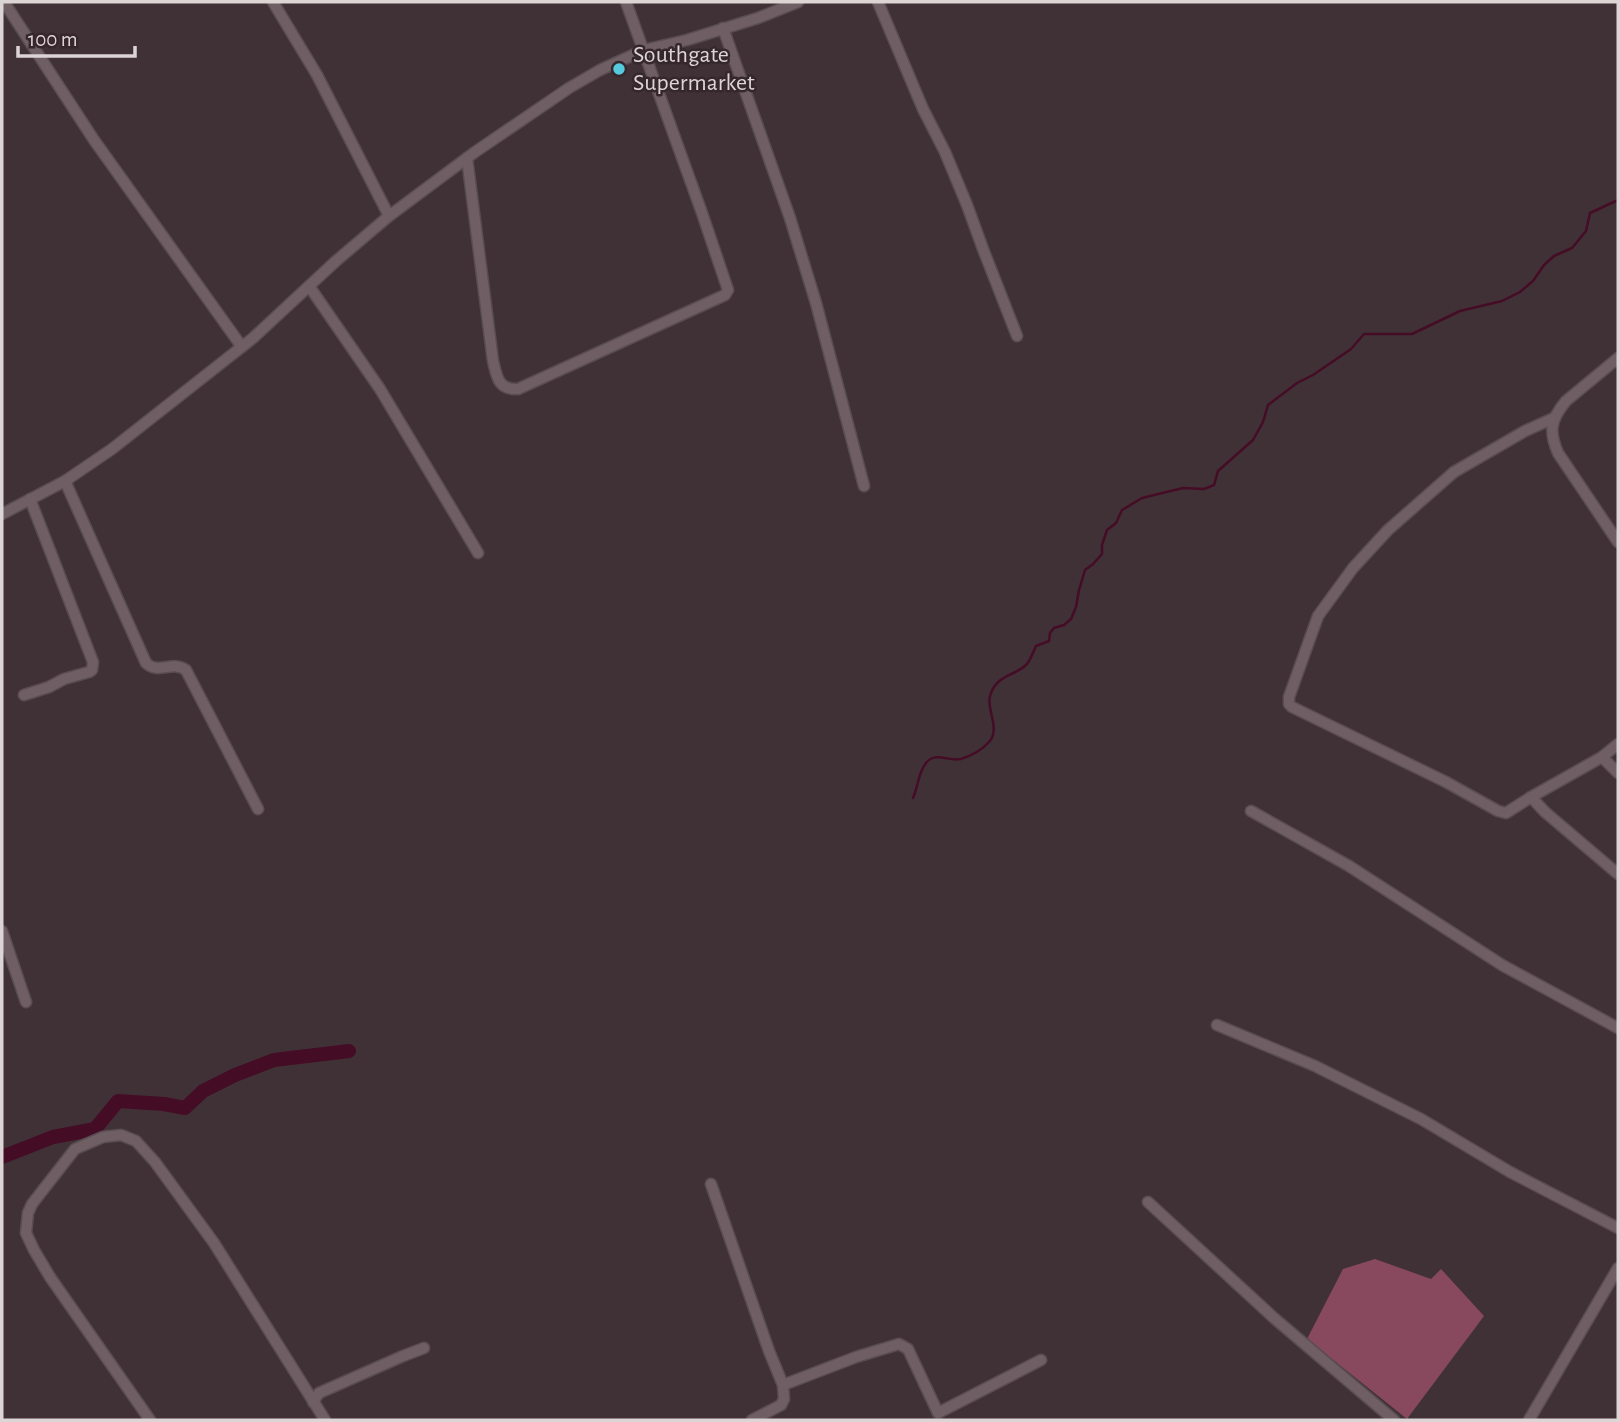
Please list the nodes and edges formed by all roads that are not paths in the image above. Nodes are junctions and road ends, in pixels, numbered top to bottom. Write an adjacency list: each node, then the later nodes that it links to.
1 (4, 2): 12 (street)
2 (274, 2): 9 (street)
3 (626, 2): 7 (street)
4 (798, 2): 6 (street)
5 (878, 2): 11 (street)
6 (723, 28): 7 (street); 16 (street)
7 (644, 50): 8 (street); 8 (street)
8 (467, 158): 9 (street)
9 (389, 216): 10 (street)
10 (309, 286): 12 (street); 20 (street)
11 (1017, 336)
12 (243, 347): 15 (street)
13 (1618, 358): 14 (street)
14 (1554, 418): 19 (street); 25 (street)
15 (65, 481): 17 (street); 26 (street)
16 (864, 486)
17 (30, 499): 18 (street); 21 (street)
18 (2, 514)
19 (1618, 542)
20 (478, 553)
21 (24, 695)
22 (1618, 744): 23 (street)
23 (1602, 757): 24 (street); 25 (street)
24 (1618, 773)
25 (1531, 797): 28 (street)
26 (258, 809)
27 (1251, 811): 32 (street)
28 (1618, 874)
29 (2, 931): 30 (street)
30 (26, 1002)
31 (1217, 1025): 35 (street)
32 (1618, 1028)
33 (711, 1184): 39 (street)
34 (1148, 1202): 44 (street)
35 (1618, 1228)
36 (1618, 1268): 45 (street)
37 (424, 1348): 40 (street)
38 (1041, 1360): 39 (street)
39 (783, 1385): 43 (street)
40 (313, 1402): 41 (street); 42 (street)
41 (150, 1420)
42 (324, 1420)
43 (752, 1420)
44 (1394, 1420)
45 (1529, 1420)

